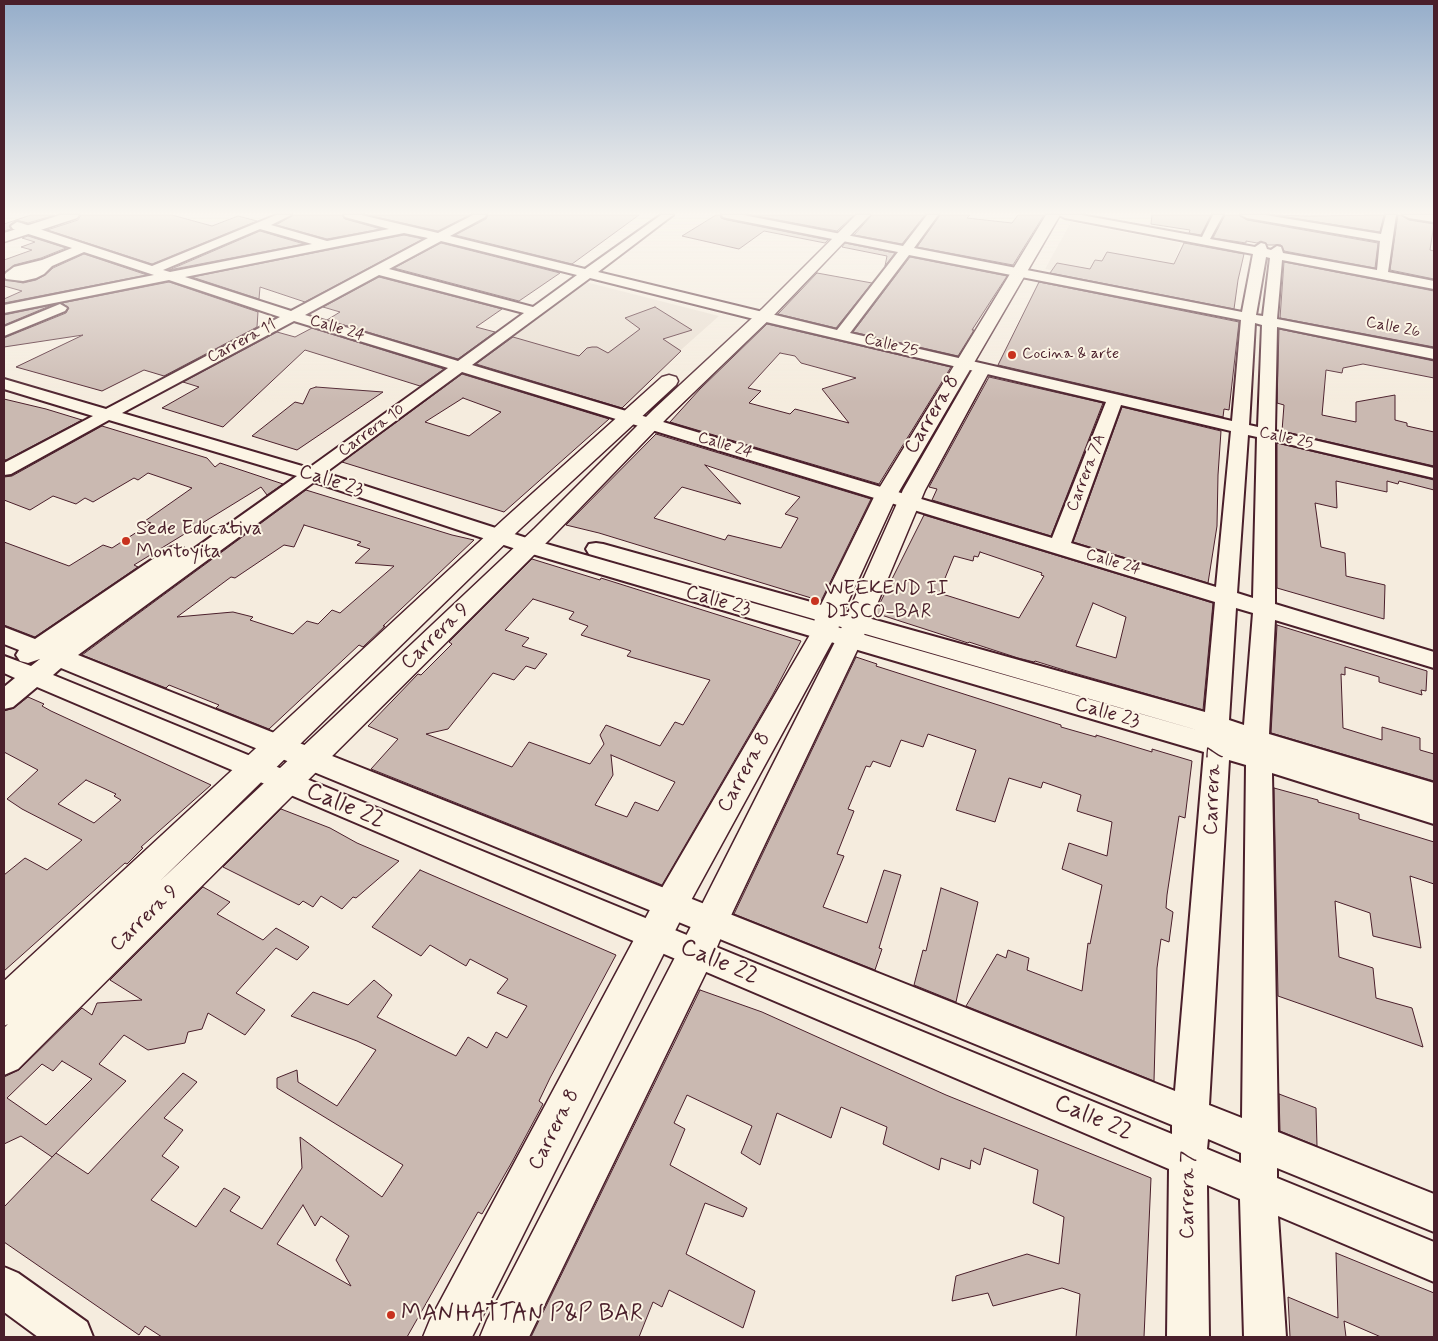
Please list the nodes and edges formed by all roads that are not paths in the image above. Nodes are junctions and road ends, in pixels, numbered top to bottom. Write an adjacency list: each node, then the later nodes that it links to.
1 (126, 278): 19 (street)
2 (133, 278): 18 (street)
3 (133, 278): 18 (street)
4 (187, 278): 22 (street, Calle 24)
5 (205, 278): 22 (street, Calle 24)
6 (348, 278): 22 (street, Carrera 11)
7 (362, 278): 22 (street, Carrera 11)
8 (406, 278): 23 (street)
9 (571, 278): 23 (street, Carrera 10)
10 (620, 278): 21 (street, Calle 25)
11 (788, 278): 21 (street, Carrera 9)
12 (886, 278): 27 (street)
13 (1025, 278): 32 (street, Carrera 8)
14 (1062, 278): 24 (street, Calle 26)
15 (1265, 278): 24 (street, Carrera 7)
16 (1394, 278): 17 (street)
17 (1434, 286)
18 (107, 288): 19 (street); 28 (street)
19 (68, 296): 20 (street); 25 (street)
20 (4, 309)
21 (756, 309): 26 (street, Carrera 9); 27 (street, Calle 25); 38 (street, Carrera 9)
22 (291, 310): 31 (street, Calle 24); 37 (street, Carrera 11)
23 (528, 310): 31 (street, Carrera 10)
24 (1260, 317): 29 (street, Calle 26); 30 (street, Calle 26); 39 (street, Carrera 7)
25 (4, 322)
26 (729, 325)
27 (844, 331): 32 (street, Calle 25)
28 (4, 332)
29 (1434, 348)
30 (1434, 354)
31 (458, 360): 38 (street, Calle 24); 42 (street, Carrera 10)
32 (976, 362): 36 (street, Calle 25); 39 (street, Calle 25); 45 (street, Carrera 8)
33 (4, 369): 37 (street, Calle 23)
34 (680, 370): 38 (street, Carrera 9)
35 (4, 384): 37 (street, Calle 23)
36 (1115, 399): 39 (street, Calle 25); 48 (street, Carrera 7A)
37 (106, 407): 40 (street, Carrera 11); 42 (street, Calle 23); 43 (street, Carrera 11)
38 (645, 416): 45 (street, Calle 24); 46 (street, Carrera 9); 47 (street, Carrera 9)
39 (1254, 426): 41 (street, Calle 25); 44 (street, Calle 25); 49 (street, Carrera 7); 50 (street, Carrera 7)
40 (4, 454)
41 (1434, 462)
42 (310, 468): 46 (street, Calle 23); 55 (street, Carrera 10)
43 (4, 470)
44 (1434, 473)
45 (900, 493): 48 (street, Calle 24); 51 (street, Carrera 8)
46 (506, 530): 47 (street, Calle 23); 58 (street, Carrera 9)
47 (536, 540): 51 (street, Calle 23); 60 (street, Carrera 9)
48 (1061, 541): 49 (street, Calle 24)
49 (1226, 591): 50 (street, Calle 24); 57 (street, Carrera 7)
50 (1263, 602): 53 (street, Calle 24); 54 (street, Calle 24); 59 (street, Carrera 7)
51 (840, 627): 57 (street, Calle 23); 65 (street, Carrera 8); 66 (street, Carrera 8)
52 (4, 635): 55 (street, Calle 22)
53 (1434, 646)
54 (1434, 660)
55 (25, 664): 56 (street, Carrera 10); 58 (street, Calle 22); 61 (street, Calle 22)
56 (4, 700)
57 (1217, 736): 59 (street, Calle 23); 71 (street, Carrera 7)
58 (279, 746): 60 (street, Calle 22); 61 (street, Carrera 9)
59 (1258, 750): 63 (street, Calle 23); 64 (street, Calle 23); 72 (street, Carrera 7)
60 (311, 759): 62 (street, Carrera 9); 65 (street, Calle 22)
61 (254, 769): 62 (street, Calle 22); 69 (street, Carrera 9)
62 (287, 783): 67 (street, Calle 22); 70 (street, Carrera 9)
63 (1434, 794)
64 (1434, 812)
65 (671, 904): 66 (street, Calle 22); 67 (street, Carrera 8)
66 (711, 920): 68 (street, Carrera 8); 71 (street, Calle 22)
67 (656, 937): 68 (street, Calle 22); 79 (street, Carrera 8)
68 (696, 954): 73 (street, Calle 22); 80 (street, Carrera 8)
69 (4, 1007)
70 (4, 1055)
71 (1191, 1114): 72 (street, Calle 22); 73 (street, Carrera 7)
72 (1260, 1142): 74 (street, Carrera 7); 75 (street, Calle 22)
73 (1188, 1159): 74 (street, Calle 22); 81 (street, Carrera 7)
74 (1258, 1188): 76 (street, Calle 22); 82 (street, Carrera 7)
75 (1434, 1212)
76 (1434, 1262)
77 (4, 1287): 78 (street)
78 (72, 1337)
79 (447, 1337)
80 (504, 1337)
81 (1188, 1337)
82 (1264, 1337)

